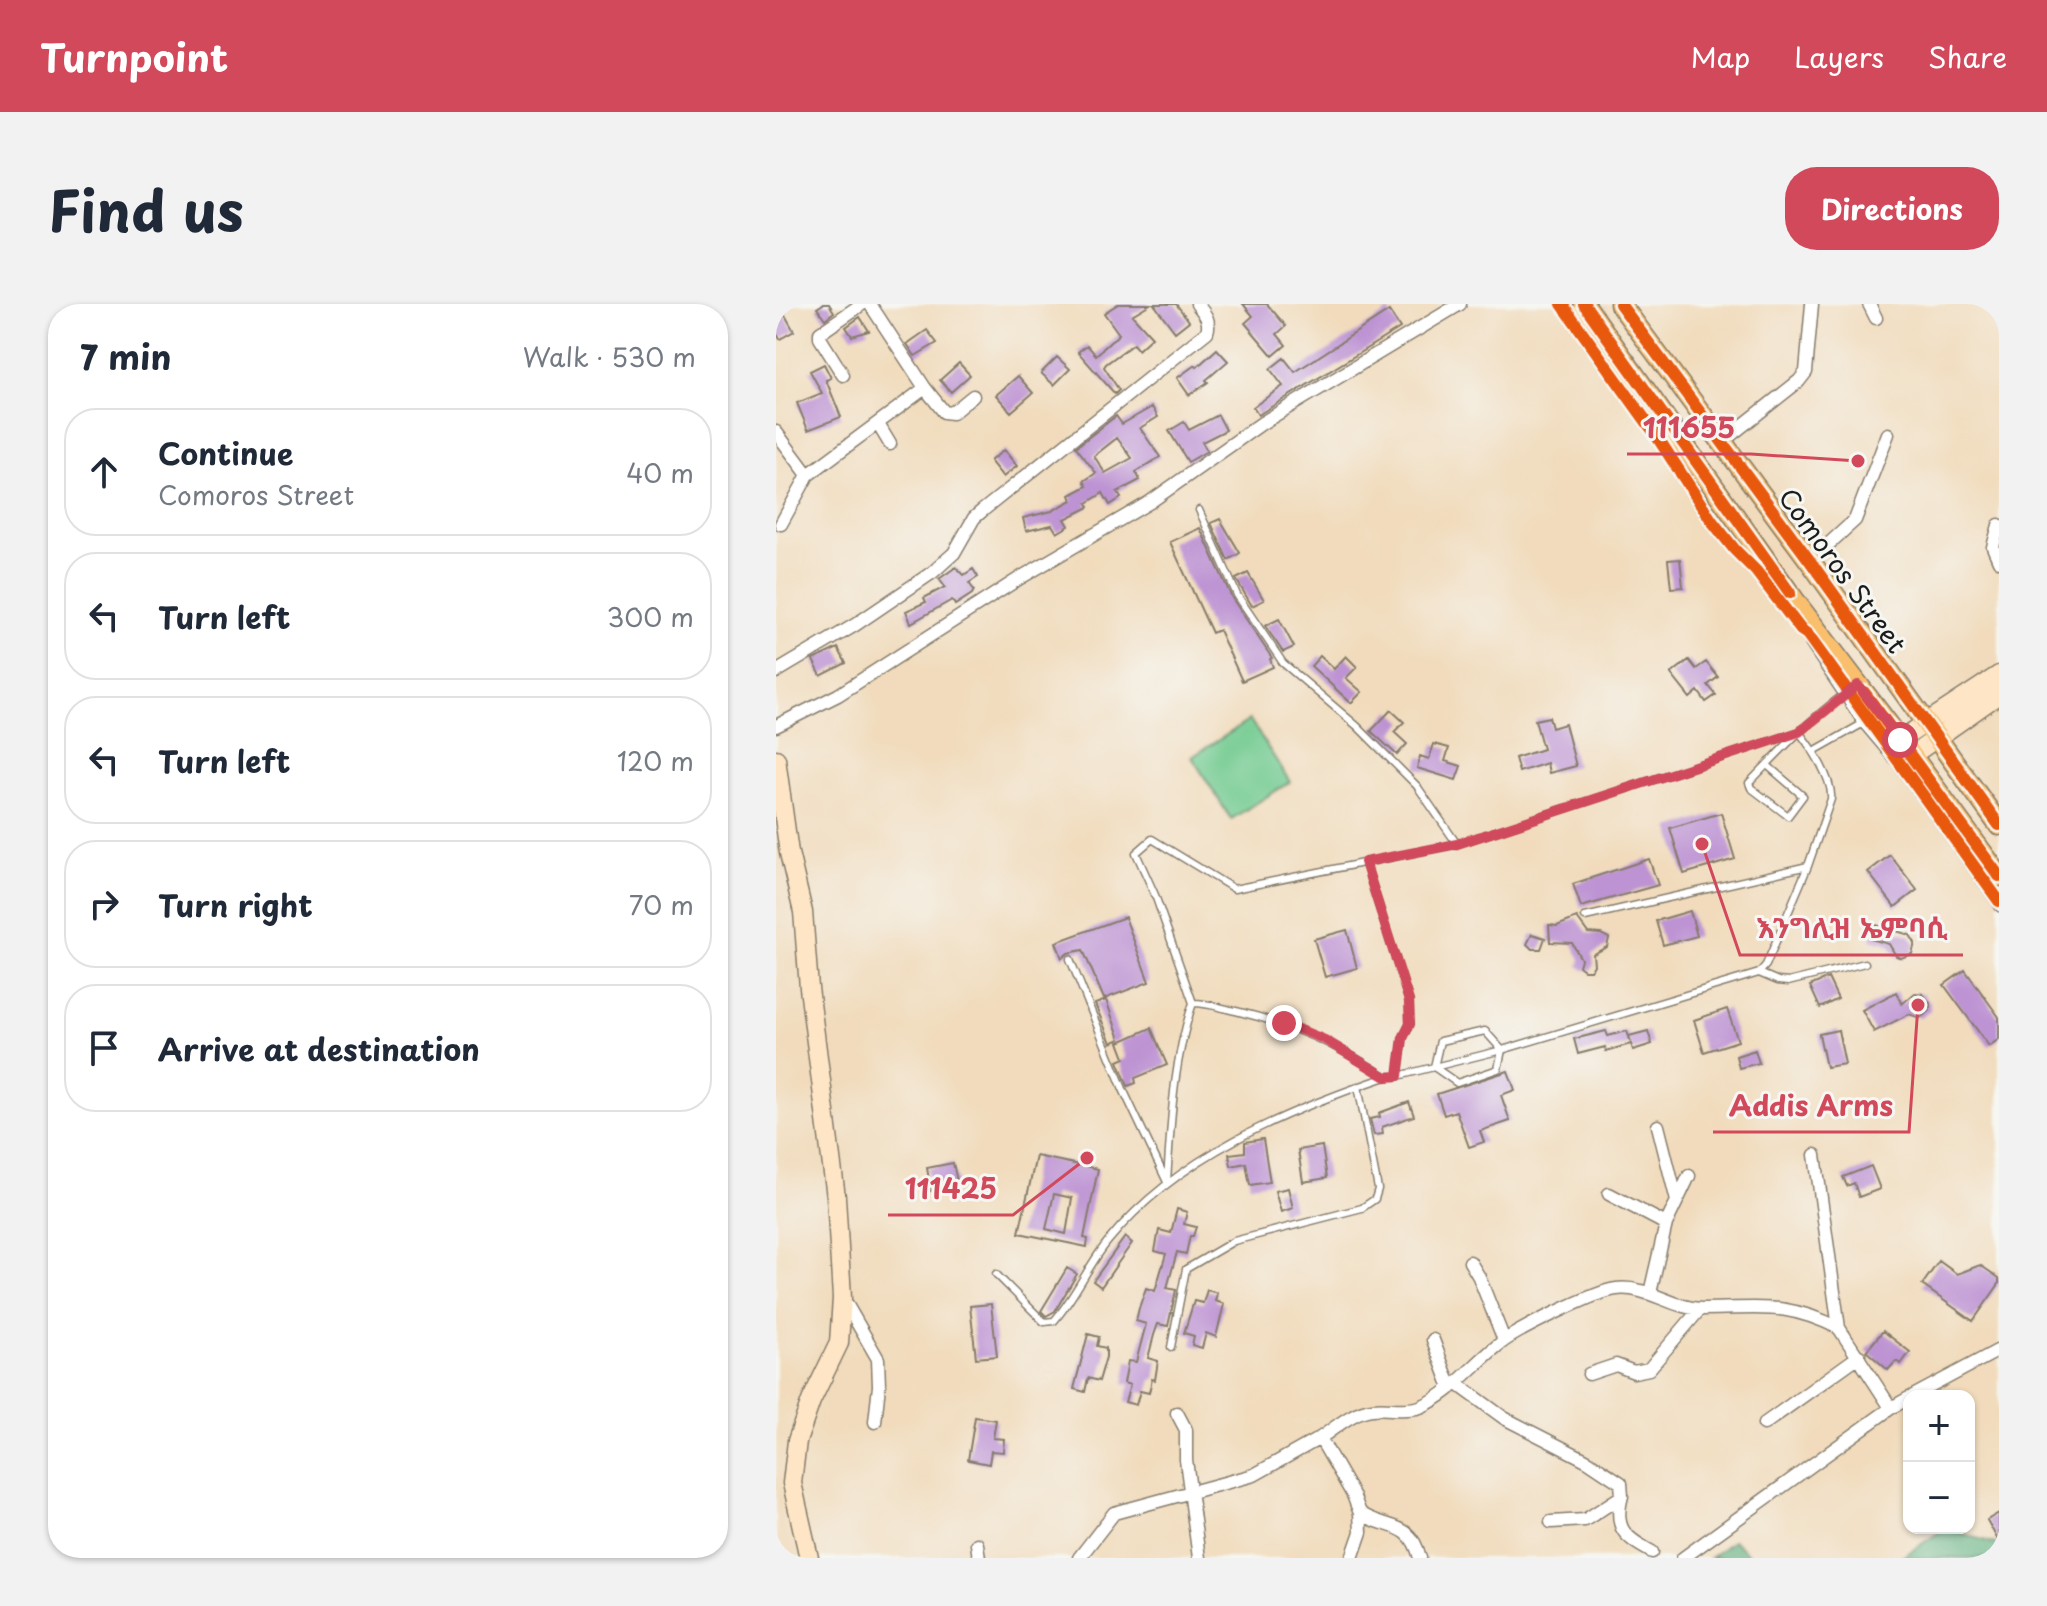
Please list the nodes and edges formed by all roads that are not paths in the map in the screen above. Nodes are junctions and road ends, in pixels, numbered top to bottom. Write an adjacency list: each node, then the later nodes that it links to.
1 (862, 304): 10 (street)
2 (870, 304): 11 (street)
3 (1197, 304): 26 (street)
4 (1460, 304): 31 (street)
5 (1584, 304): 25 (main road)
6 (1620, 304): 16 (main road, Comoros Street)
7 (1812, 304): 16 (street)
8 (1869, 304): 9 (street)
9 (1876, 318)
10 (843, 375)
11 (925, 388): 12 (street); 13 (street)
12 (973, 396)
13 (878, 424): 17 (street); 18 (street)
14 (776, 432): 18 (street)
15 (1888, 434): 22 (street)
16 (1722, 442): 22 (main road, Comoros Street)
17 (890, 444)
18 (808, 475): 20 (street)
19 (1199, 510): 39 (lane)
20 (781, 524)
21 (1999, 525): 23 (street)
22 (1810, 561): 24 (main road, Comoros Street)
23 (1999, 561)
24 (1829, 590): 25 (main road); 32 (main road, Comoros Street)
25 (1805, 614): 28 (main road)
26 (776, 672)
27 (1999, 675): 32 (street)
28 (1850, 690): 30 (lane); 33 (lane); 35 (main road)
29 (1999, 694): 32 (street)
30 (1862, 724): 34 (lane); 35 (lane)
31 (776, 726)
32 (1933, 731): 35 (street); 38 (main road, Comoros Street)
33 (1799, 732): 34 (lane); 37 (lane); 39 (lane)
34 (1814, 751): 41 (lane)
35 (1902, 753): 42 (main road); 43 (lane)
36 (776, 759): 64 (street)
37 (1767, 765): 37 (lane)
38 (1999, 825)
39 (1457, 844): 40 (lane)
40 (1365, 862): 48 (lane); 51 (lane)
41 (1808, 866): 44 (lane); 47 (lane)
42 (1999, 876)
43 (1999, 908)
44 (1585, 917)
45 (1070, 959): 57 (lane)
46 (1865, 963): 47 (lane)
47 (1759, 973): 49 (lane)
48 (1193, 1003): 52 (lane); 57 (lane)
49 (1502, 1050): 50 (lane); 50 (lane); 50 (lane)
50 (1434, 1067): 51 (lane)
51 (1398, 1076): 52 (lane)
52 (1386, 1077): 53 (lane)
53 (1358, 1086): 57 (lane); 69 (lane)
54 (1658, 1126): 59 (street)
55 (1815, 1155): 66 (street)
56 (1689, 1176): 59 (street)
57 (1167, 1182): 62 (lane)
58 (1609, 1194): 60 (street)
59 (1677, 1201): 60 (street)
60 (1666, 1224): 63 (street)
61 (1470, 1262): 68 (street)
62 (996, 1274)
63 (1650, 1293): 65 (street); 68 (street)
64 (842, 1298): 78 (street); 87 (street)
65 (1700, 1309): 66 (street); 72 (street)
66 (1839, 1328): 71 (street)
67 (1433, 1340): 73 (street)
68 (1504, 1340): 73 (street)
69 (1171, 1347)
70 (1999, 1350): 74 (street)
71 (1859, 1356): 76 (street); 79 (street)
72 (1589, 1374)
73 (1453, 1385): 80 (street); 82 (street)
74 (1924, 1390)
75 (1903, 1401): 76 (street)
76 (1891, 1408): 93 (street)
77 (1177, 1413): 81 (street)
78 (875, 1422)
79 (1764, 1424)
80 (1320, 1438): 81 (street); 83 (street)
81 (1192, 1493): 89 (street); 90 (street)
82 (1622, 1496): 84 (street); 86 (street)
83 (1360, 1513): 91 (street); 92 (street)
84 (1551, 1522)
85 (977, 1544): 88 (street)
86 (1652, 1552)
87 (809, 1558)
88 (979, 1558)
89 (1079, 1558)
90 (1199, 1558)
91 (1352, 1558)
92 (1420, 1558)
93 (1683, 1558)

